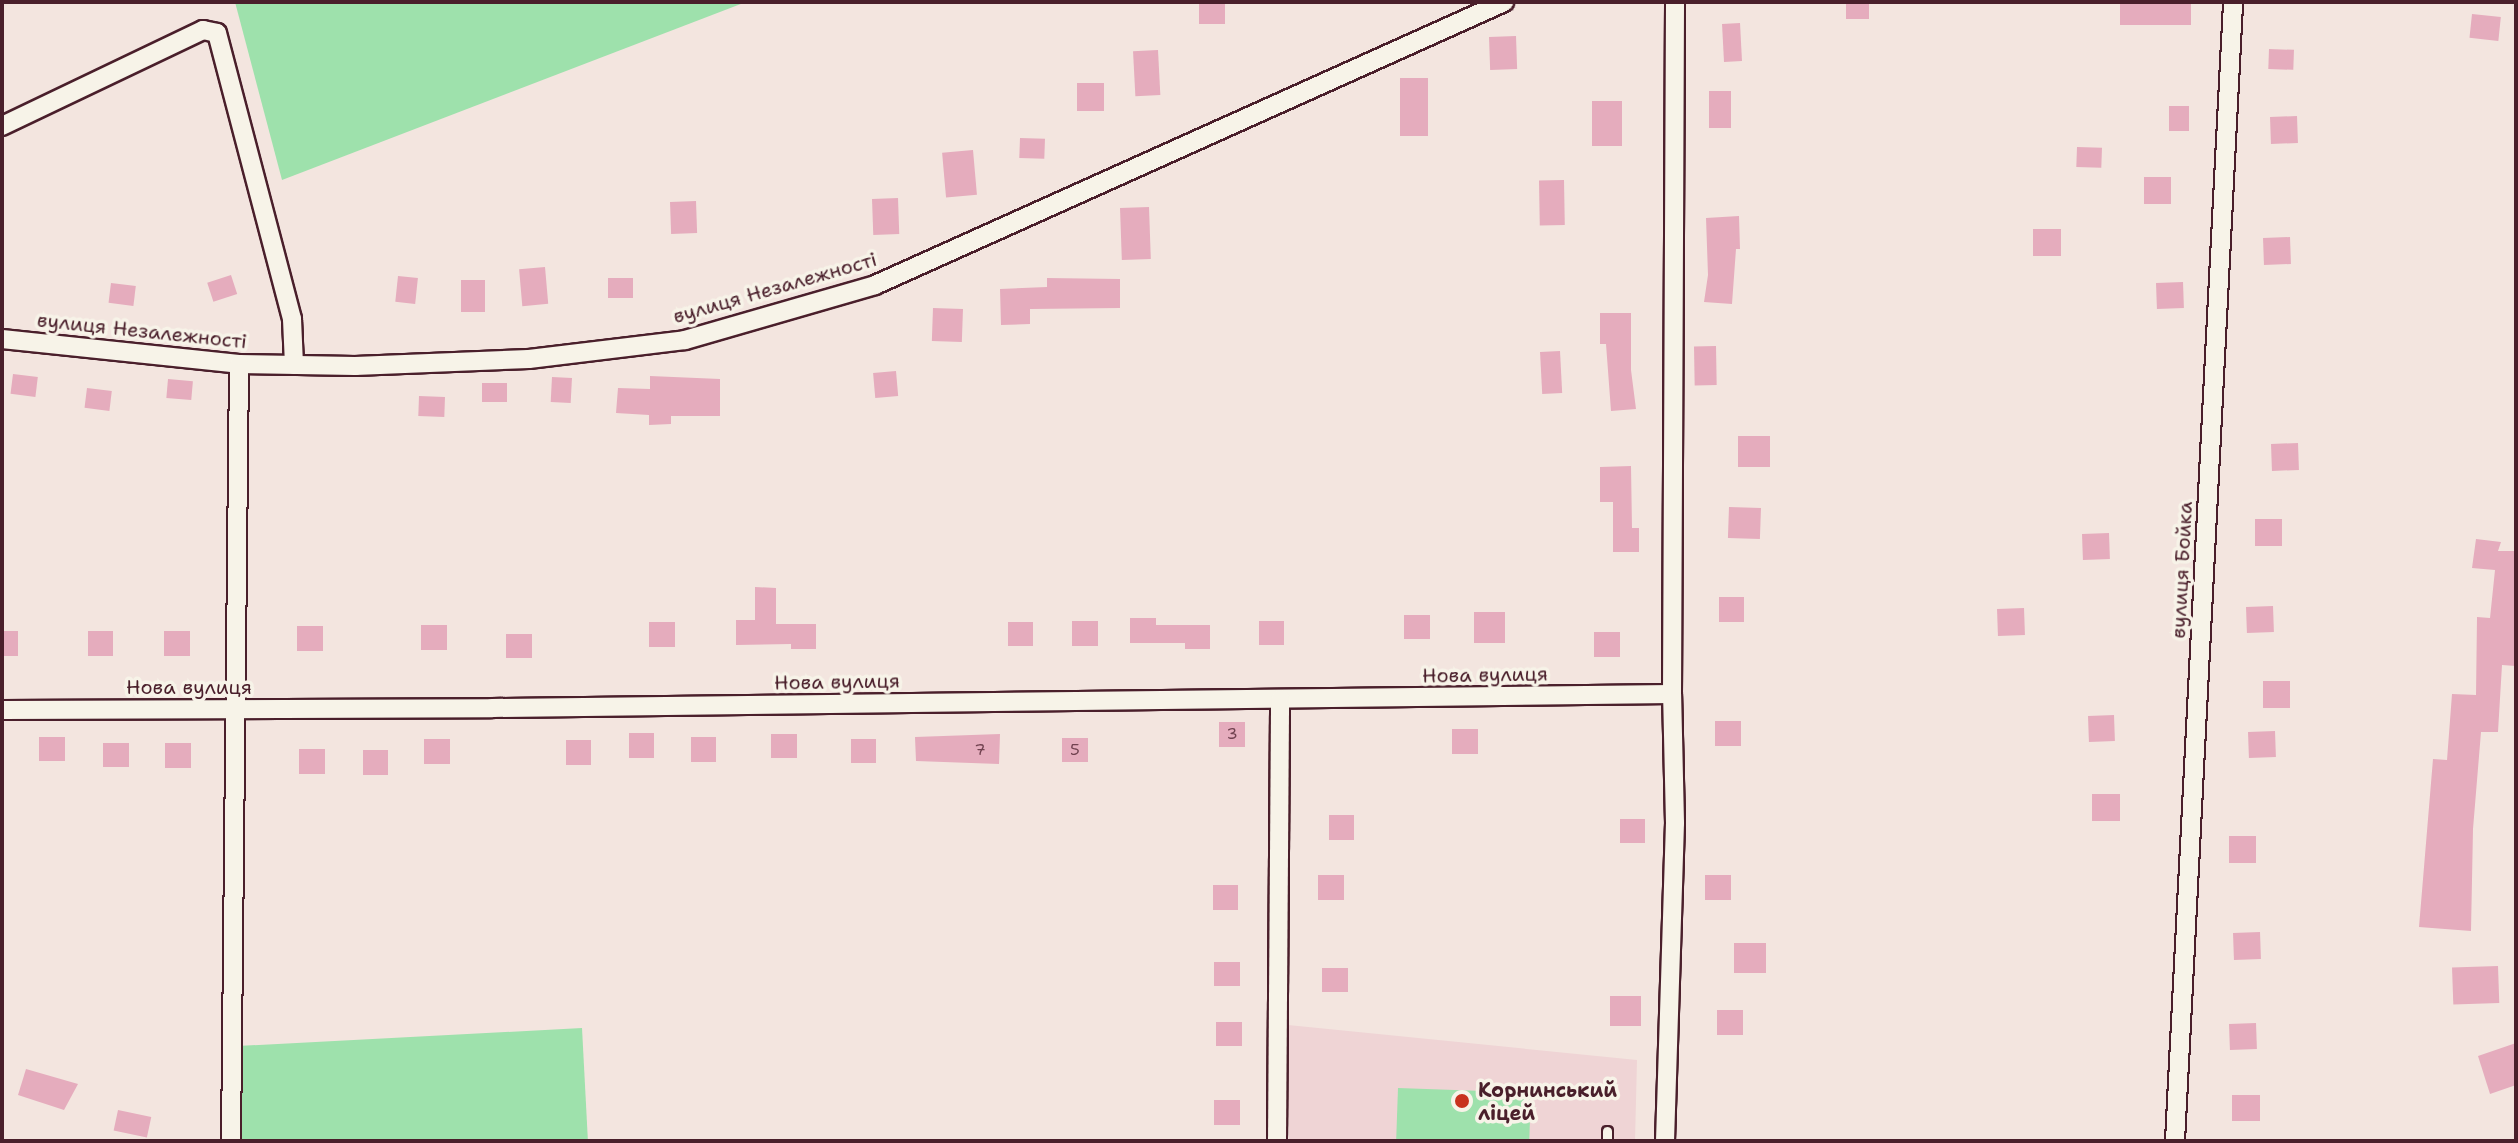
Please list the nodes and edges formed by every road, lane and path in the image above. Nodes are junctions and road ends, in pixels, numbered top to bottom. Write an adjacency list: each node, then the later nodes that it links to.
1 (1504, 2): 7 (street, вулиця Незалежності)
2 (1675, 2): 8 (street)
3 (2233, 2): 15 (street, вулиця Бойка)
4 (2, 126): 7 (street)
5 (2, 339): 6 (street, вулиця Незалежності)
6 (239, 364): 7 (street, вулиця Незалежності); 10 (street)
7 (294, 365)
8 (1672, 694): 9 (street, Нова вулиця); 14 (street)
9 (1280, 699): 10 (street, Нова вулиця); 13 (street)
10 (235, 709): 11 (street, Нова вулиця); 12 (street)
11 (2, 710)
12 (231, 1141)
13 (1277, 1141)
14 (1665, 1141)
15 (2175, 1141)

